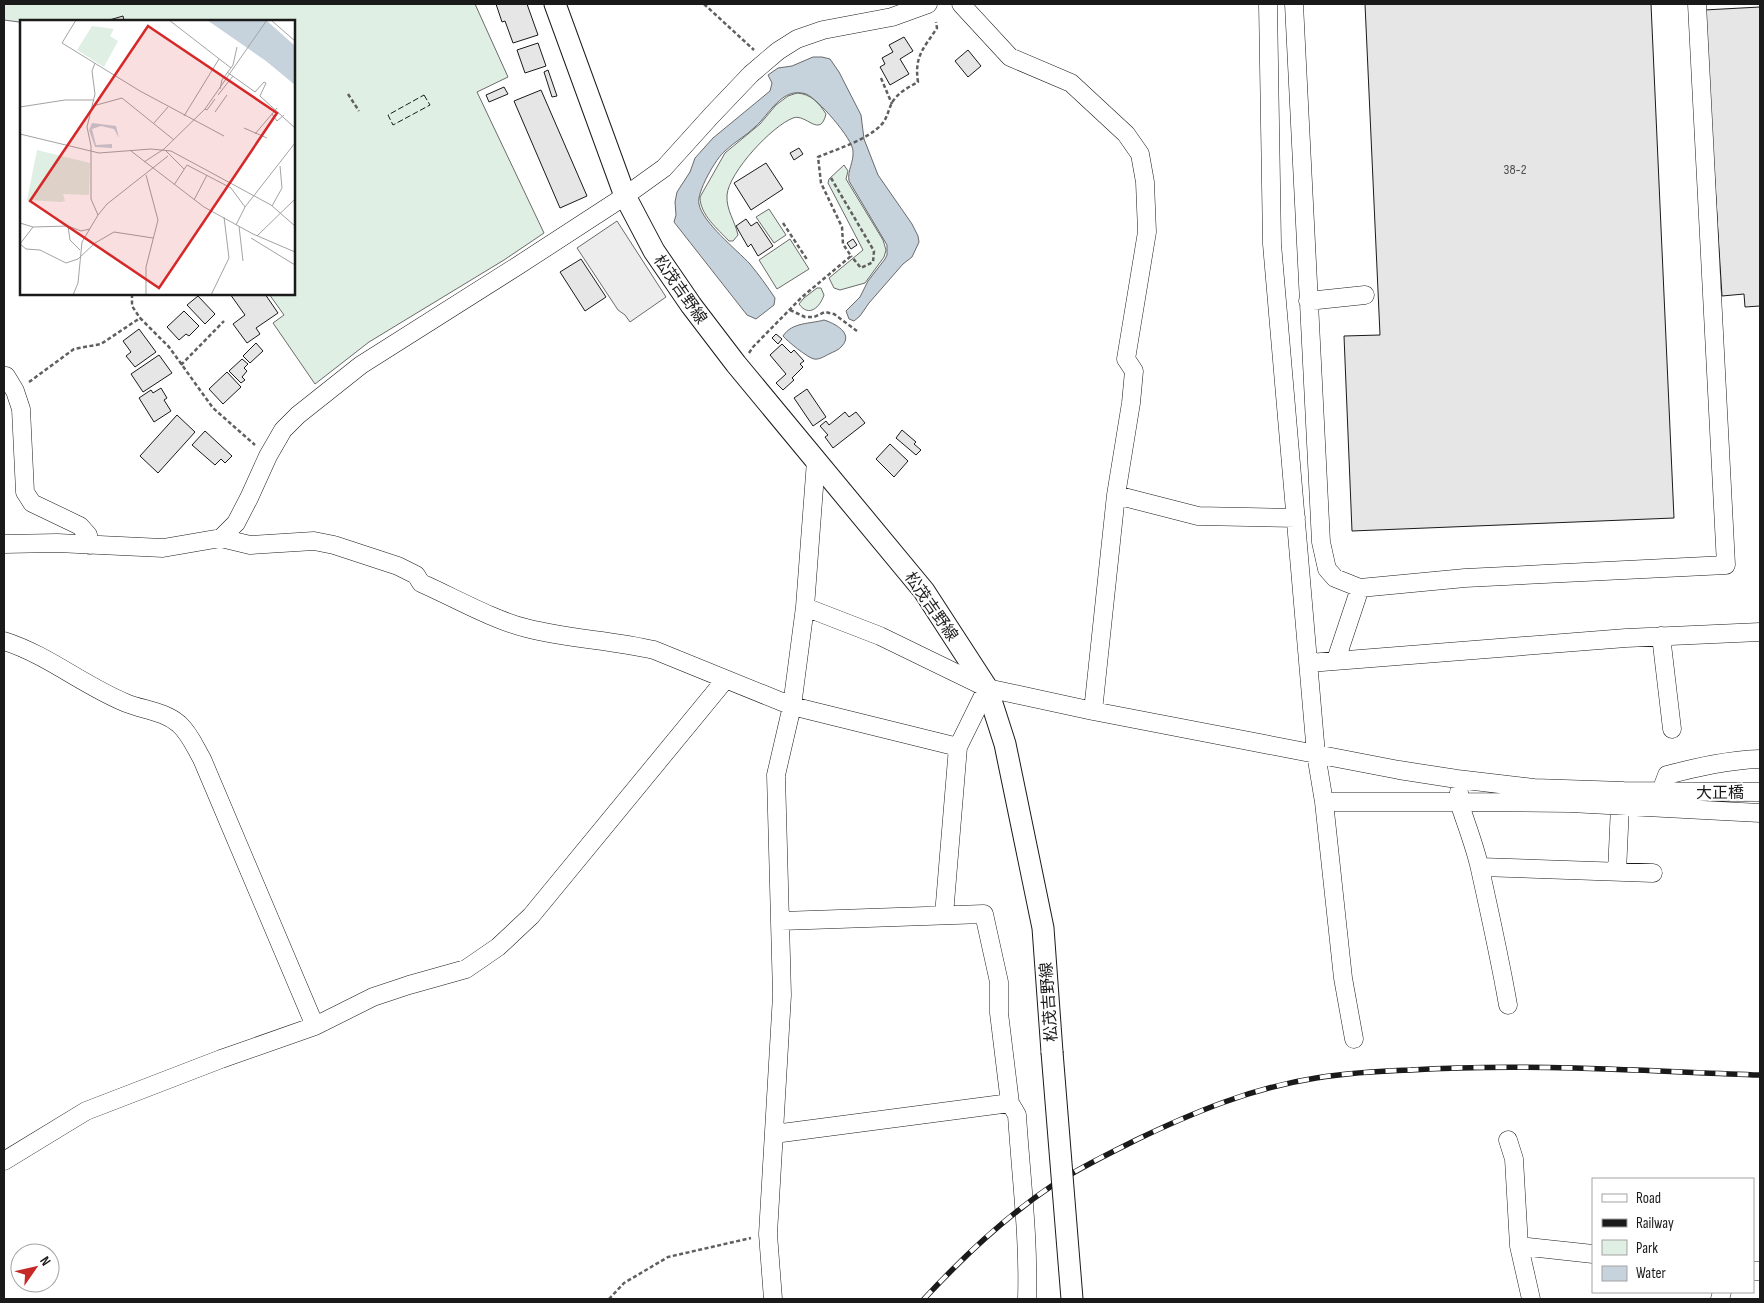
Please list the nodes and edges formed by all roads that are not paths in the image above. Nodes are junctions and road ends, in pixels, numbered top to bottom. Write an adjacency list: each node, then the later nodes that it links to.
1 (555, 4): 7 (main road, 松茂吉野線)
2 (928, 4): 7 (street)
3 (961, 4): 12 (street)
4 (1268, 4): 13 (street)
5 (1294, 4): 9 (street)
6 (1697, 4): 17 (street)
7 (625, 196): 11 (main road, 松茂吉野線); 14 (street)
8 (1365, 295): 9 (street)
9 (1308, 300): 17 (street)
10 (4, 376): 16 (street)
11 (816, 461): 18 (street); 25 (main road, 松茂吉野線)
12 (1116, 496): 13 (street); 27 (street)
13 (1296, 518): 23 (street)
14 (222, 538): 16 (street); 24 (street)
15 (4, 544): 16 (street)
16 (90, 545)
17 (1360, 588): 22 (street)
18 (805, 607): 25 (street, 大正橋); 26 (street)
19 (1760, 632): 20 (street)
20 (1661, 636): 22 (street); 28 (street)
21 (4, 641): 45 (street)
22 (1336, 660): 23 (street)
23 (1309, 663): 30 (street)
24 (725, 680): 26 (street); 45 (street)
25 (987, 688): 27 (street, 大正橋); 29 (street); 55 (main road, 松茂吉野線, bridge)
26 (792, 706): 29 (street); 43 (street)
27 (1093, 711): 30 (street, 大正橋)
28 (1672, 729)
29 (958, 747): 42 (street)
30 (1316, 754): 32 (street, 大正橋); 35 (street)
31 (1760, 759): 33 (street)
32 (1458, 779): 33 (street, 大正橋); 36 (street)
33 (1661, 790): 34 (street, 大正橋)
34 (1760, 792)
35 (1324, 802): 36 (street); 46 (street)
36 (1459, 802): 37 (street); 39 (street)
37 (1620, 806): 38 (street); 40 (street)
38 (1760, 813)
39 (1480, 867): 40 (street); 44 (street)
40 (1617, 872): 41 (street)
41 (1653, 872)
42 (944, 916): 43 (street); 47 (street)
43 (781, 921): 48 (street)
44 (1508, 1005)
45 (315, 1026): 50 (street)
46 (1354, 1039)
47 (1010, 1103): 48 (street); 54 (street)
48 (774, 1134): 53 (street)
49 (1508, 1140): 51 (street)
50 (4, 1161)
51 (1519, 1246): 52 (street); 56 (street)
52 (1592, 1254)
53 (773, 1299)
54 (1028, 1299)
55 (1072, 1299)
56 (1531, 1299)

